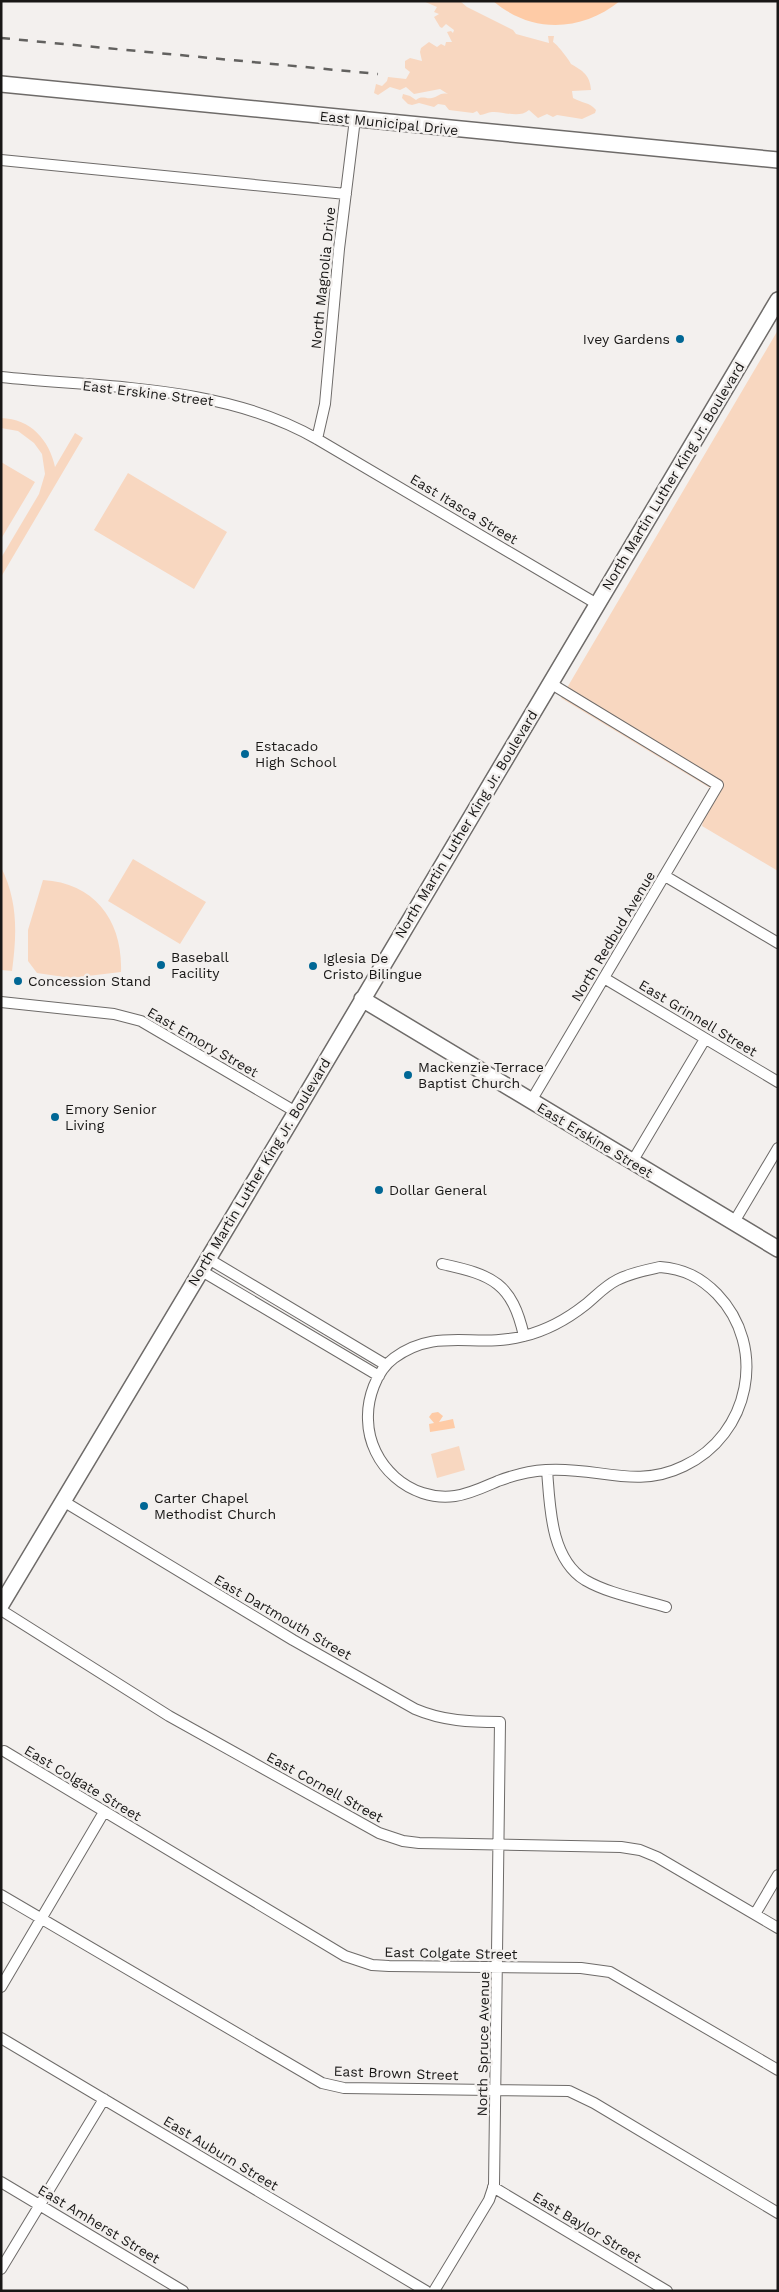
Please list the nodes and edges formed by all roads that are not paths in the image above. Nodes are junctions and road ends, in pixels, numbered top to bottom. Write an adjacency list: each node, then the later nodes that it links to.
1 (1, 84): 2 (main road, East Municipal Drive)
2 (355, 119): 4 (main road, East Municipal Drive); 5 (street, North Magnolia Drive)
3 (1, 160): 5 (street)
4 (778, 160)
5 (346, 194): 8 (street, North Magnolia Drive)
6 (778, 300): 9 (main road, North Martin Luther King Jr. Boulevard)
7 (1, 377): 8 (street, East Erskine Street)
8 (317, 439): 9 (street, East Itasca Street)
9 (597, 604): 10 (main road, North Martin Luther King Jr. Boulevard)
10 (550, 684): 11 (street, North Redbud Avenue); 14 (main road, North Martin Luther King Jr. Boulevard)
11 (665, 876): 12 (street); 13 (street, North Redbud Avenue)
12 (778, 943)
13 (604, 978): 16 (street, East Grinnell Street); 18 (street, North Redbud Avenue)
14 (362, 999): 18 (main road, East Erskine Street); 19 (main road, North Martin Luther King Jr. Boulevard)
15 (1, 1002): 19 (street, East Emory Street)
16 (705, 1039): 17 (street, East Grinnell Street); 21 (street)
17 (778, 1082)
18 (530, 1101): 21 (main road, East Erskine Street)
19 (296, 1112): 24 (main road, North Martin Luther King Jr. Boulevard)
20 (778, 1148): 22 (street)
21 (632, 1162): 22 (main road, East Erskine Street)
22 (734, 1222): 23 (main road, East Erskine Street)
23 (778, 1249)
24 (204, 1264): 27 (street); 28 (street); 30 (main road, North Martin Luther King Jr. Boulevard)
25 (442, 1264): 26 (street)
26 (524, 1336): 27 (street); 29 (street)
27 (386, 1365): 28 (street)
28 (378, 1376): 29 (street)
29 (547, 1470): 32 (street)
30 (63, 1500): 31 (main road, North Martin Luther King Jr. Boulevard); 34 (street, East Dartmouth Street)
31 (1, 1605)
32 (666, 1607)
33 (1, 1610): 37 (street, East Cornell Street)
34 (500, 1722): 37 (street, North Spruce Avenue)
35 (4, 1751): 36 (street, East Colgate Street)
36 (104, 1812): 41 (street); 43 (street, East Colgate Street)
37 (499, 1845): 40 (street, East Cornell Street); 43 (street, North Spruce Avenue)
38 (778, 1875): 40 (street)
39 (1, 1895): 41 (street, East Brown Street)
40 (754, 1914): 42 (street, East Cornell Street)
41 (41, 1918): 44 (street); 47 (street, East Brown Street)
42 (778, 1928)
43 (498, 1968): 46 (street, East Colgate Street); 47 (street, North Spruce Avenue)
44 (1, 1987)
45 (1, 2038): 48 (street, East Auburn Street)
46 (778, 2070)
47 (496, 2090): 50 (street, North Spruce Avenue); 52 (street, East Brown Street)
48 (104, 2099): 51 (street); 55 (street, East Auburn Street)
49 (1, 2182): 51 (street, East Amherst Street)
50 (493, 2187): 56 (street, North Spruce Avenue); 57 (street, East Baylor Street)
51 (39, 2204): 53 (street); 54 (street, East Amherst Street)
52 (778, 2213)
53 (1, 2269)
54 (183, 2291)
55 (426, 2291)
56 (434, 2291)
57 (667, 2291)

